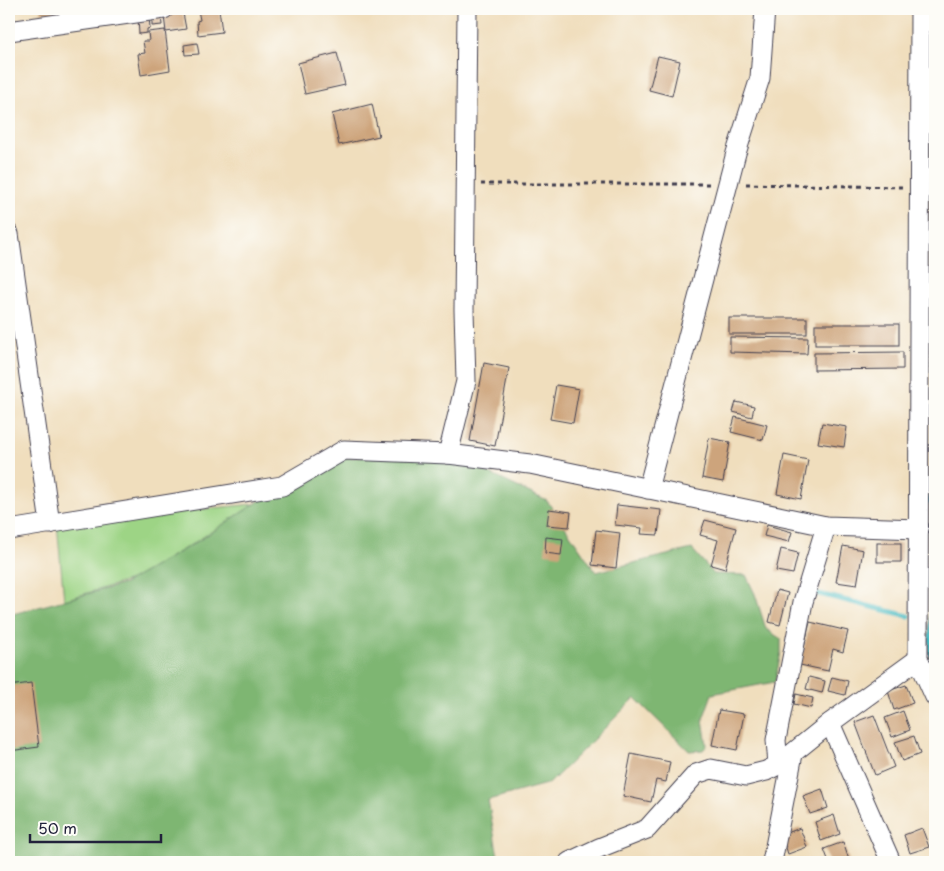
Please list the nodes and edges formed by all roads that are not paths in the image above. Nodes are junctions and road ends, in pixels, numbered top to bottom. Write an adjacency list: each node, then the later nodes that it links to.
1 (164, 9): 5 (street)
2 (467, 9): 7 (street)
3 (765, 9): 8 (street)
4 (920, 9): 9 (street)
5 (9, 31)
6 (9, 234): 10 (street)
7 (448, 454): 8 (street); 10 (street)
8 (648, 489): 11 (street)
9 (924, 520): 11 (street); 13 (street)
10 (50, 524): 12 (street)
11 (826, 526): 16 (street)
12 (9, 530)
13 (918, 659): 14 (street); 15 (street)
14 (935, 697)
15 (830, 723): 16 (street); 19 (street)
16 (785, 759): 17 (street); 18 (street)
17 (569, 862)
18 (772, 862)
19 (891, 862)

